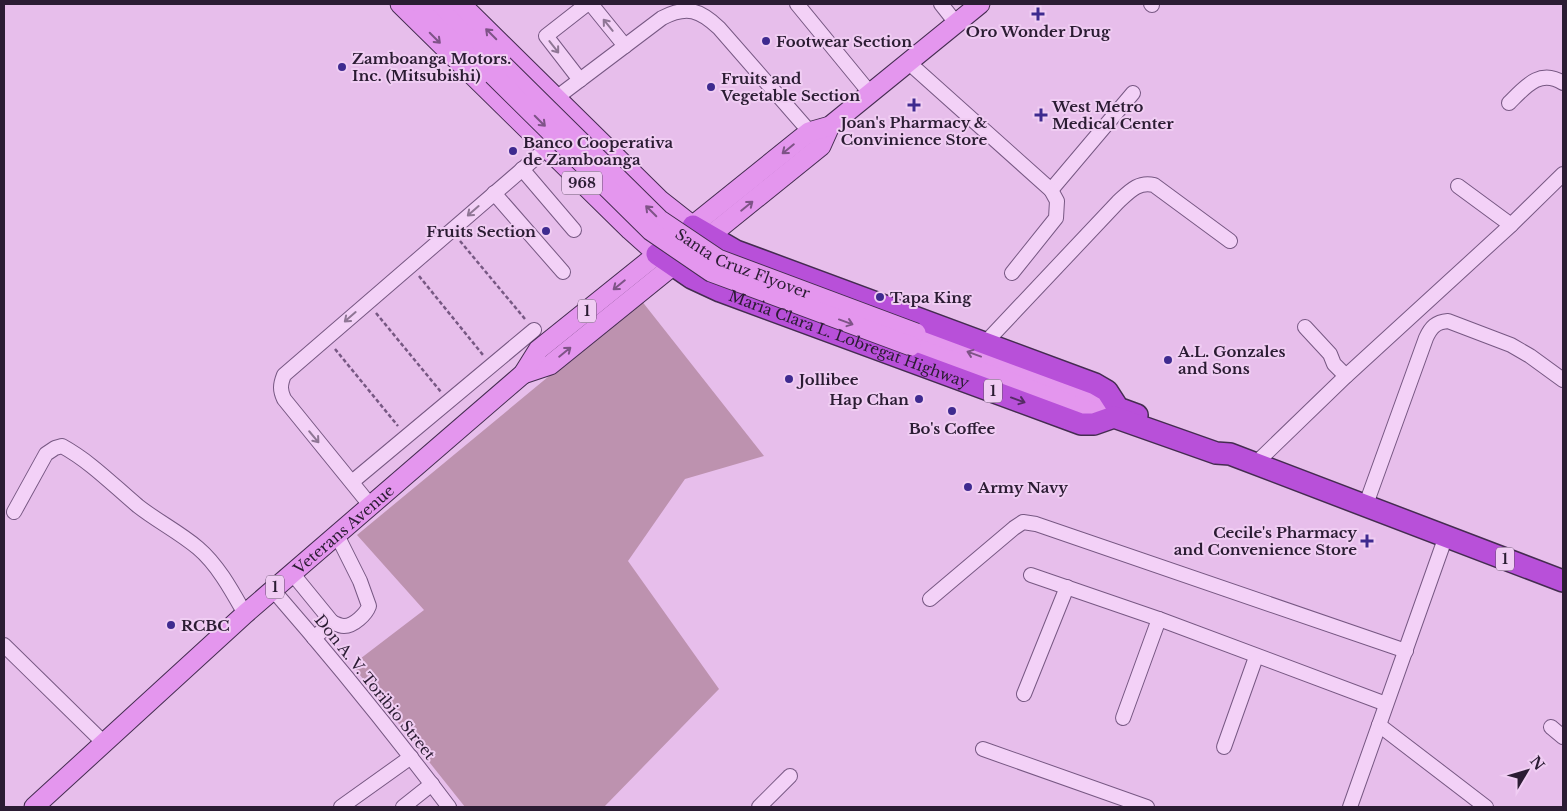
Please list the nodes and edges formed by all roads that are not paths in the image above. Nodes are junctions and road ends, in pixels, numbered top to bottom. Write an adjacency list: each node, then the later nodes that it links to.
1 (400, 4): 21 (main road, 968, one-way to 21)
2 (421, 4): 13 (main road, Santa Cruz Flyover)
3 (441, 4): 13 (main road, Santa Cruz Flyover)
4 (461, 4): 15 (main road, 968, one-way to 4)
5 (586, 4): 14 (street, one-way to 14)
6 (591, 4): 11 (street, one-way to 6)
7 (797, 4): 18 (street)
8 (941, 4): 10 (street)
9 (980, 4): 10 (main road)
10 (956, 23): 12 (main road)
11 (625, 46): 14 (street); 23 (street)
12 (908, 62): 18 (main road); 30 (street)
13 (498, 70): 51 (main road, Santa Cruz Flyover, bridge)
14 (580, 80): 19 (street)
15 (539, 81): 19 (main road, 968); 21 (main road)
16 (1563, 83): 20 (street)
17 (1133, 93): 30 (street)
18 (870, 94): 23 (main road)
19 (556, 98): 22 (main road, 968)
20 (1509, 103)
21 (509, 111): 24 (main road, 968)
22 (591, 132): 25 (main road); 28 (main road, 968)
23 (815, 139): 35 (main road)
24 (547, 148): 25 (main road, 968); 26 (street)
25 (561, 163): 32 (main road, 968)
26 (522, 169): 31 (street); 34 (street)
27 (1563, 174): 33 (street)
28 (644, 184): 32 (main road); 35 (main road, 968)
29 (1458, 186): 33 (street)
30 (1051, 190): 40 (street)
31 (494, 193): 39 (street); 53 (street, one-way to 53)
32 (614, 214): 38 (main road, 968)
33 (1511, 225): 49 (street)
34 (574, 230)
35 (701, 231): 37 (highway); 38 (main road, 1)
36 (1230, 242): 47 (street)
37 (755, 258): 41 (highway); 42 (highway)
38 (665, 260): 42 (highway, Maria Clara L. Lobregat Highway / 1); 54 (main road, Veterans Avenue / 1)
39 (563, 272)
40 (1012, 273)
41 (821, 282): 43 (highway); 44 (highway)
42 (740, 298): 44 (highway, Maria Clara L. Lobregat Highway / 1)
43 (888, 307): 47 (highway); 48 (highway)
44 (807, 322): 48 (highway, Maria Clara L. Lobregat Highway / 1)
45 (1305, 327): 49 (street)
46 (534, 330): 53 (street)
47 (986, 343): 51 (highway)
48 (873, 347): 51 (highway, Maria Clara L. Lobregat Highway / 1, one-way to 51)
49 (1346, 376): 52 (street)
50 (1563, 380): 55 (street)
51 (1116, 413): 52 (highway)
52 (1242, 459): 55 (highway, 1)
53 (352, 482): 54 (street)
54 (370, 505): 57 (main road, Veterans Avenue / 1)
55 (1366, 507): 58 (highway, 1)
56 (14, 512): 65 (street)
57 (336, 535): 59 (main road, Veterans Avenue / 1); 67 (street)
58 (1446, 536): 61 (highway, 1); 70 (street)
59 (292, 573): 63 (main road, Veterans Avenue / 1); 67 (street)
60 (1031, 575): 62 (street)
61 (1563, 582)
62 (1067, 587): 66 (street); 72 (street)
63 (273, 590): 65 (main road, Veterans Avenue / 1); 68 (street, Don A. V. Toribio Street)
64 (930, 599): 70 (street)
65 (245, 614): 78 (main road, Veterans Avenue / 1)
66 (1159, 620): 71 (street); 74 (street)
67 (332, 622): 68 (street)
68 (314, 638): 81 (street, Don A. V. Toribio Street)
69 (4, 645): 78 (street)
70 (1406, 651): 73 (street)
71 (1256, 656): 73 (street); 79 (street)
72 (1024, 694)
73 (1386, 704): 75 (street)
74 (1123, 718)
75 (1379, 725): 90 (street); 91 (street)
76 (1551, 727): 77 (street)
77 (1563, 738)
78 (104, 744): 84 (main road, Veterans Avenue / 1)
79 (1224, 747)
80 (983, 749): 89 (street)
81 (411, 757): 83 (street, Don A. V. Toribio Street); 85 (street)
82 (790, 776): 88 (street)
83 (432, 784): 86 (street); 87 (street, Don A. V. Toribio Street)
84 (34, 807)
85 (341, 807)
86 (403, 807)
87 (450, 807)
88 (759, 807)
89 (1147, 807)
90 (1350, 807)
91 (1486, 807)

